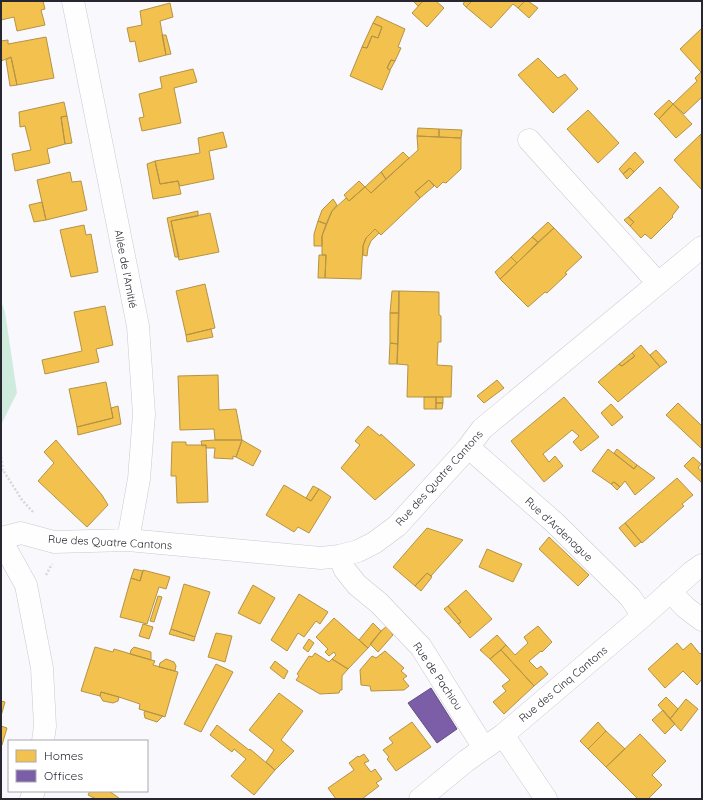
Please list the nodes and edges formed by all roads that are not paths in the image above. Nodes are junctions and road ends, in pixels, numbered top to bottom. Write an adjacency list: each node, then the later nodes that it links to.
1 (73, 1): 7 (street, Allée de l'Amitié)
2 (529, 140): 4 (street)
3 (702, 247): 4 (street, Rue des Quatre Cantons)
4 (658, 284): 5 (street, Rue des Quatre Cantons)
5 (467, 449): 8 (street, Rue des Quatre Cantons); 11 (street, Rue d'Ardenague)
6 (1, 539): 7 (street, Rue des Quatre Cantons); 14 (street)
7 (128, 540): 8 (street, Rue des Quatre Cantons)
8 (339, 556): 15 (street, Rue de Pachiou)
9 (702, 565): 10 (street, Rue des Cinq Cantons)
10 (670, 591): 11 (street, Rue des Cinq Cantons); 12 (street)
11 (643, 616): 13 (street, Rue des Cinq Cantons)
12 (702, 620)
13 (503, 735): 15 (street, Rue des Cinq Cantons); 17 (street)
14 (43, 740)
15 (484, 748): 16 (street, Rue des Cinq Cantons)
16 (420, 799)
17 (546, 799)

